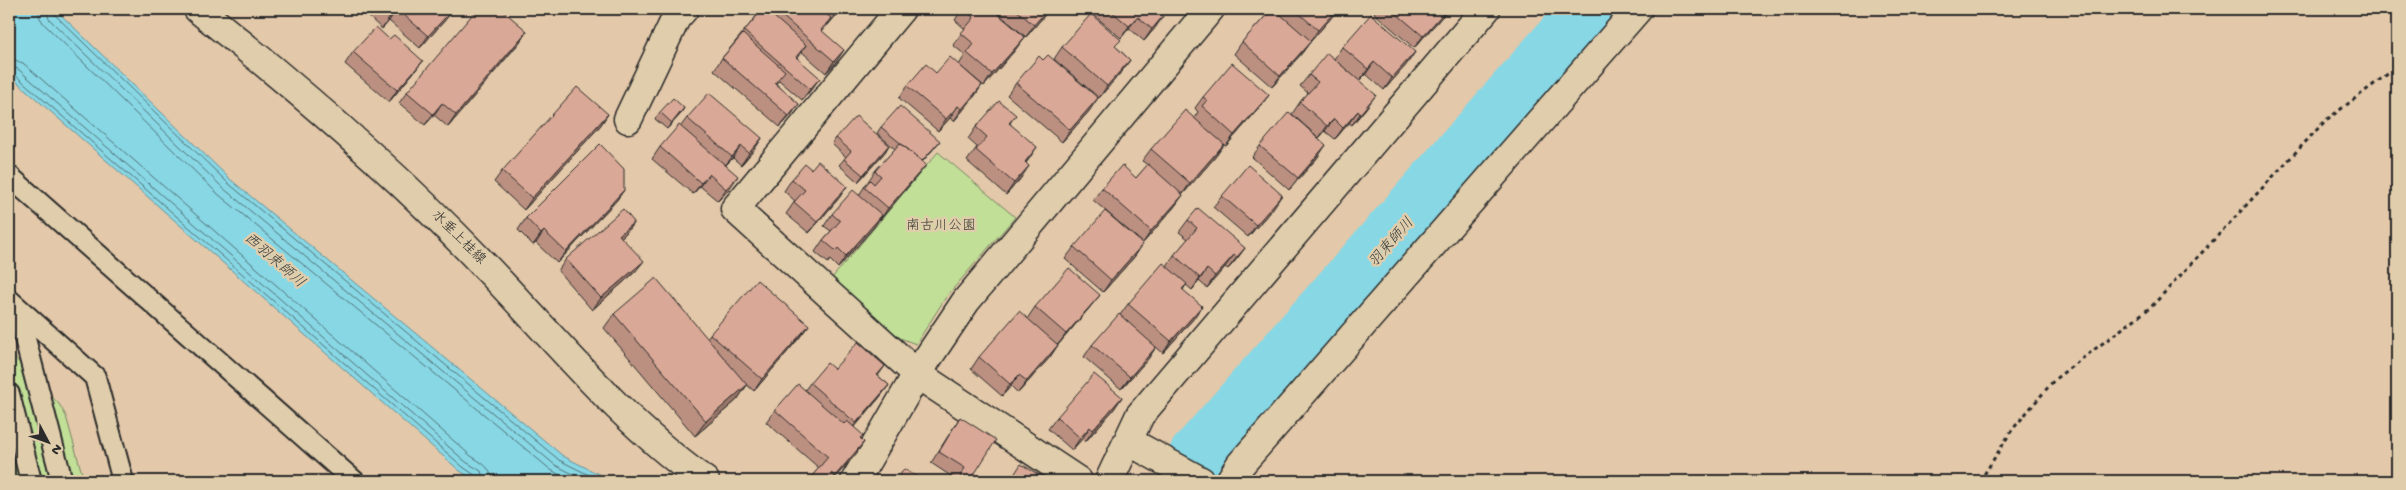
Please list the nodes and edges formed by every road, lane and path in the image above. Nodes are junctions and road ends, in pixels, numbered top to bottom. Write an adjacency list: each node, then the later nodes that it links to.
1 (198, 9): 18 (street, 水垂上桂線)
2 (684, 9): 8 (street)
3 (901, 9): 11 (street)
4 (1210, 9): 11 (street)
5 (1486, 9): 13 (street)
6 (1638, 9): 23 (street)
7 (2397, 67): 24 (path)
8 (628, 119)
9 (9, 176): 17 (lane)
10 (13, 304): 15 (lane); 16 (lane)
11 (917, 374): 19 (street); 20 (street)
12 (9, 394): 14 (lane)
13 (1128, 441): 21 (street); 22 (street)
14 (27, 481)
15 (62, 481)
16 (123, 481)
17 (354, 481)
18 (706, 481)
19 (855, 481)
20 (1078, 481)
21 (1109, 481)
22 (1201, 481)
23 (1230, 481)
24 (1980, 481)

